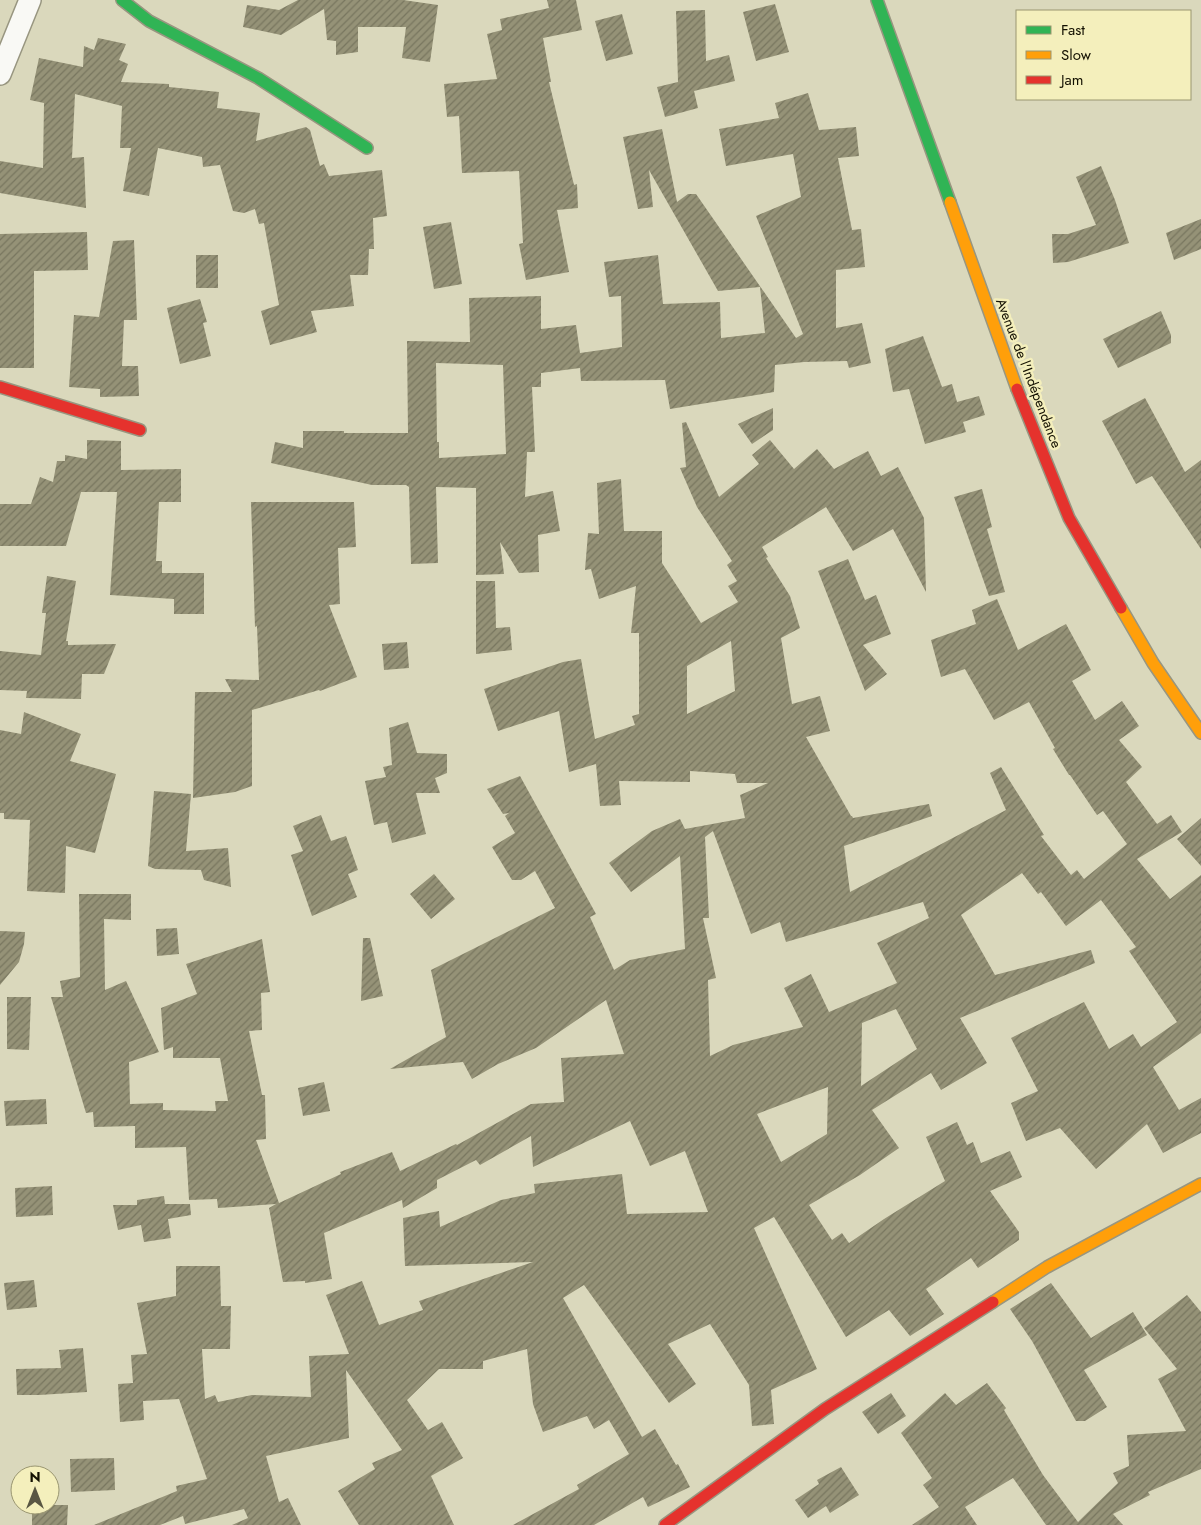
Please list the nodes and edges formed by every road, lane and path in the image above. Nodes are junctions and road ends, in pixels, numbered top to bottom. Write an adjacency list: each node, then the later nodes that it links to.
1 (30, 0): 4 (street)
2 (122, 0): 5 (street)
3 (876, 0): 8 (street, Avenue de l'Indépendance)
4 (0, 74)
5 (367, 148)
6 (0, 387): 7 (street)
7 (140, 430)
8 (1201, 733)
9 (1201, 1184): 10 (street)
10 (665, 1525)

